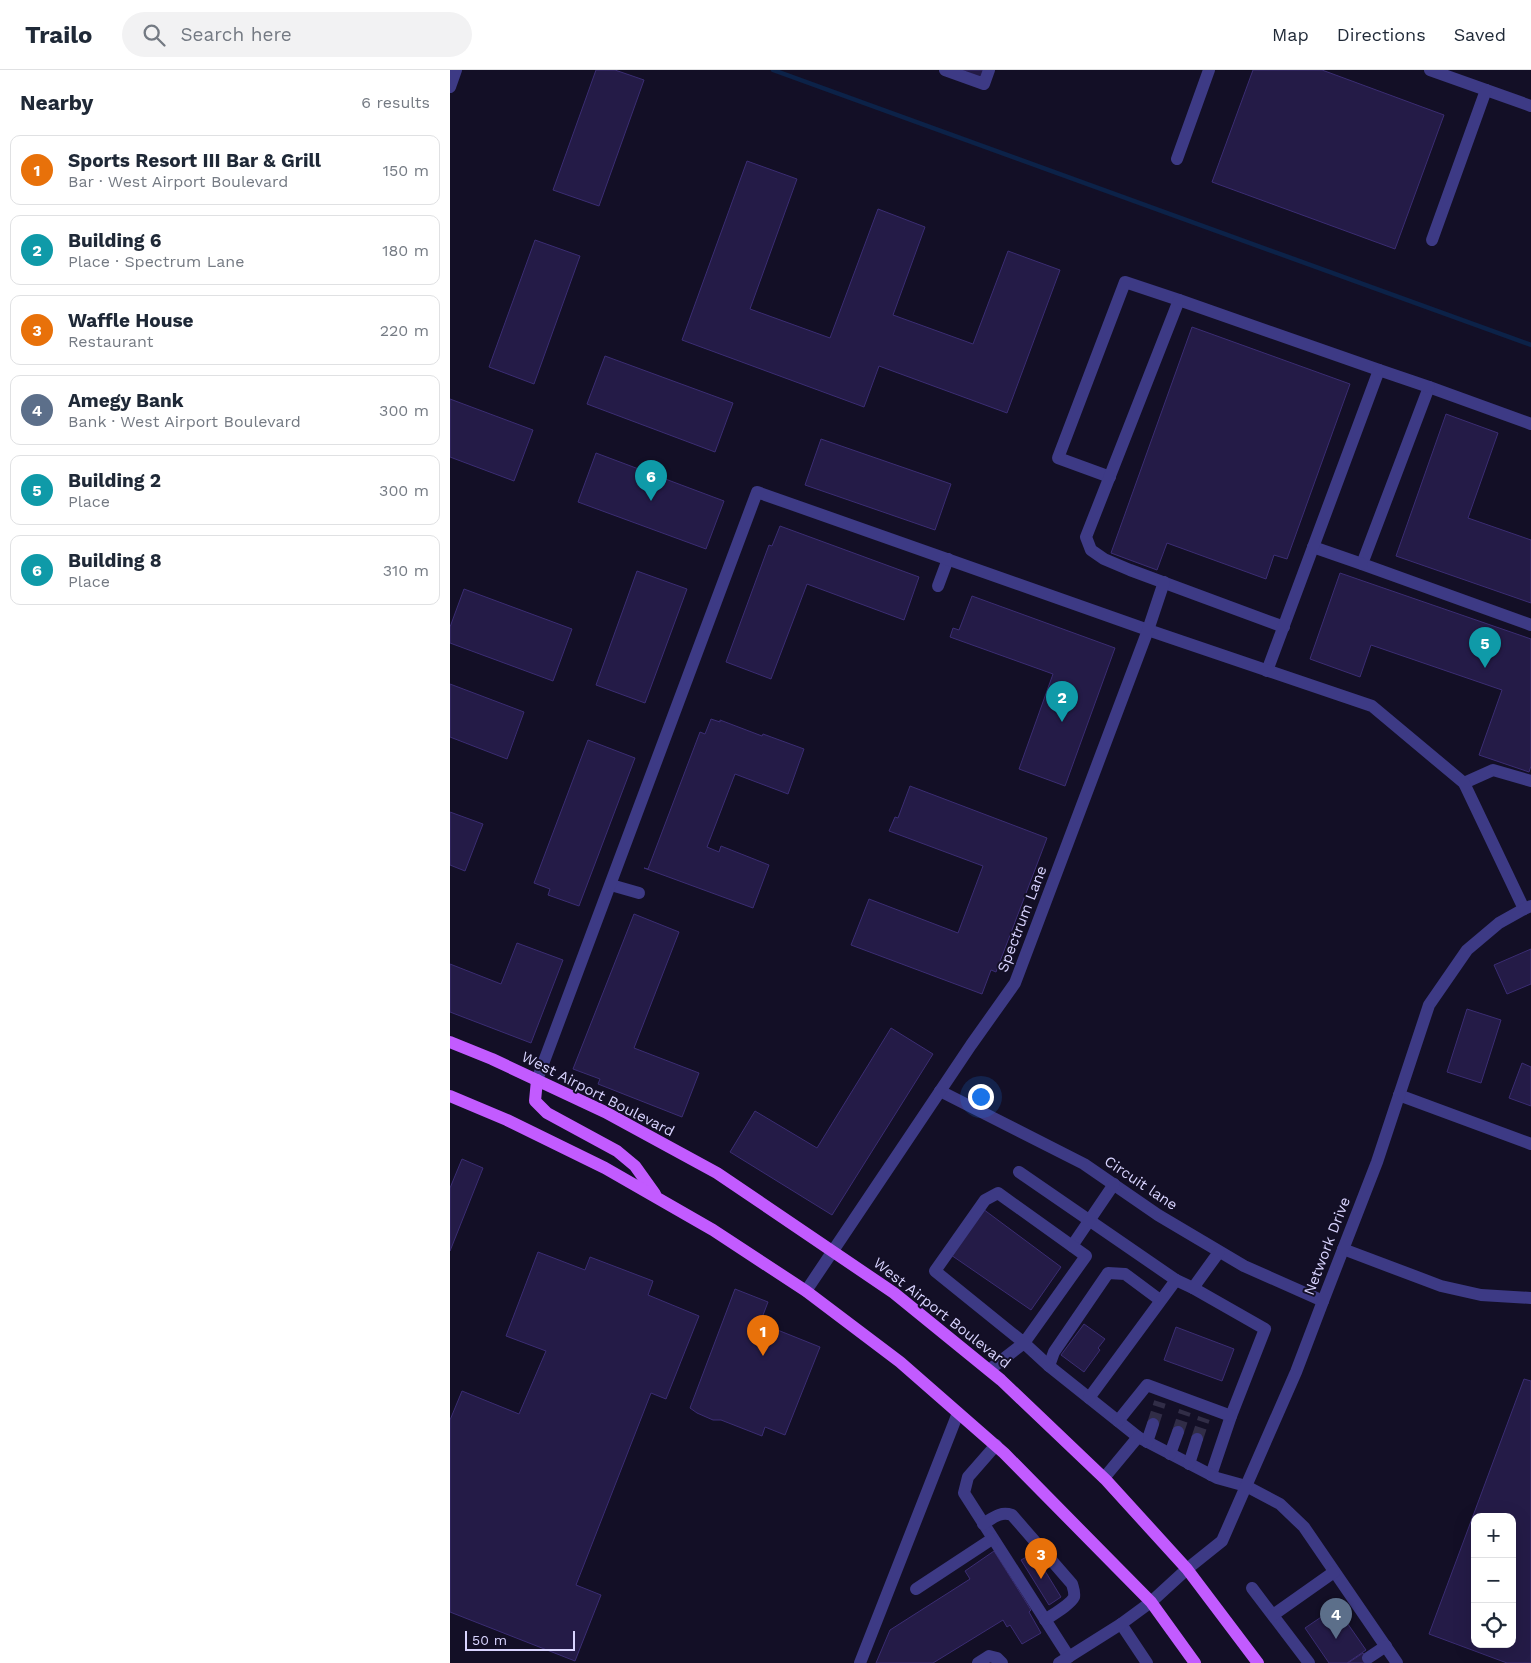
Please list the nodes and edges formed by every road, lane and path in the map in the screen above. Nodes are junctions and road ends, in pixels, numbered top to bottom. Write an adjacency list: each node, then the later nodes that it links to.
1 (456, 70): 6 (street)
2 (945, 70): 3 (street)
3 (990, 70)
4 (1209, 70): 9 (street)
5 (1430, 70): 7 (street)
6 (450, 87)
7 (1486, 90): 8 (street); 10 (street)
8 (1531, 106)
9 (1178, 159)
10 (1432, 240)
11 (1179, 300): 12 (street); 15 (street); 15 (street)
12 (1378, 370): 13 (street); 16 (street)
13 (1429, 387): 14 (street); 18 (street)
14 (1531, 424)
15 (1110, 477): 19 (street)
16 (1313, 547): 18 (street); 22 (street)
17 (948, 559): 20 (street); 23 (street); 27 (street)
18 (1362, 564): 21 (street)
19 (1164, 582): 22 (street); 23 (street, Spectrum Lane)
20 (938, 586)
21 (1531, 625)
22 (1284, 626): 24 (street)
23 (1148, 630): 24 (street); 32 (street, Spectrum Lane)
24 (1267, 671): 26 (street)
25 (1531, 781): 26 (street)
26 (1464, 784): 29 (street)
27 (611, 884): 28 (street); 31 (street)
28 (639, 893)
29 (1527, 907): 33 (street, Network Drive)
30 (450, 1042): 31 (main road, West Airport Boulevard)
31 (537, 1080): 38 (main road); 42 (main road, West Airport Boulevard)
32 (940, 1091): 37 (street, Circuit lane); 42 (street, Spectrum Lane)
33 (1399, 1095): 35 (street); 41 (street, Network Drive)
34 (450, 1096): 38 (main road)
35 (1531, 1144)
36 (1019, 1172): 39 (street)
37 (1114, 1184): 39 (street); 43 (street, Circuit lane)
38 (658, 1198): 46 (main road)
39 (1090, 1219): 40 (street); 44 (street)
40 (1072, 1246): 50 (street); 50 (street)
41 (1343, 1249): 47 (street); 49 (street, Network Drive)
42 (833, 1252): 46 (street, Spectrum Lane); 52 (main road, West Airport Boulevard)
43 (1219, 1252): 45 (street); 49 (street, Circuit lane)
44 (1176, 1280): 45 (street); 48 (street)
45 (1194, 1288): 55 (street)
46 (806, 1291): 54 (main road)
47 (1531, 1298)
48 (1160, 1300): 51 (street); 53 (street)
49 (1323, 1301): 66 (street, Network Drive)
50 (1024, 1343): 51 (street); 52 (street)
51 (1049, 1366): 53 (street)
52 (989, 1370): 65 (main road, West Airport Boulevard)
53 (1089, 1398): 56 (street)
54 (958, 1413): 61 (main road); 80 (street)
55 (1231, 1416): 56 (street); 64 (street)
56 (1118, 1421): 60 (street)
57 (1153, 1424): 60 (street)
58 (1178, 1432): 62 (street)
59 (1197, 1439): 63 (street)
60 (1143, 1440): 62 (street); 65 (street)
61 (996, 1445): 67 (street); 73 (main road)
62 (1170, 1454): 63 (street)
63 (1189, 1464): 64 (street)
64 (1211, 1475): 66 (street)
65 (1104, 1478): 69 (main road, West Airport Boulevard)
66 (1246, 1486): 69 (street, Network Drive); 70 (street)
67 (983, 1524): 68 (street); 75 (street)
68 (992, 1539): 71 (street); 75 (street)
69 (1187, 1569): 73 (street, Network Drive); 85 (main road, West Airport Boulevard)
70 (1334, 1572): 74 (street); 77 (street)
71 (916, 1588)
72 (1252, 1588): 74 (street)
73 (1150, 1602): 76 (street, Network Drive); 84 (main road)
74 (1273, 1615): 86 (street)
75 (1045, 1620): 79 (street)
76 (1120, 1624): 79 (street, Network Drive); 83 (street)
77 (1386, 1646): 78 (street); 87 (street)
78 (1368, 1658)
79 (1064, 1660)
80 (860, 1663)
81 (978, 1663): 82 (street)
82 (1002, 1663)
83 (1147, 1663)
84 (1195, 1663)
85 (1258, 1663)
86 (1309, 1663)
87 (1397, 1663)

